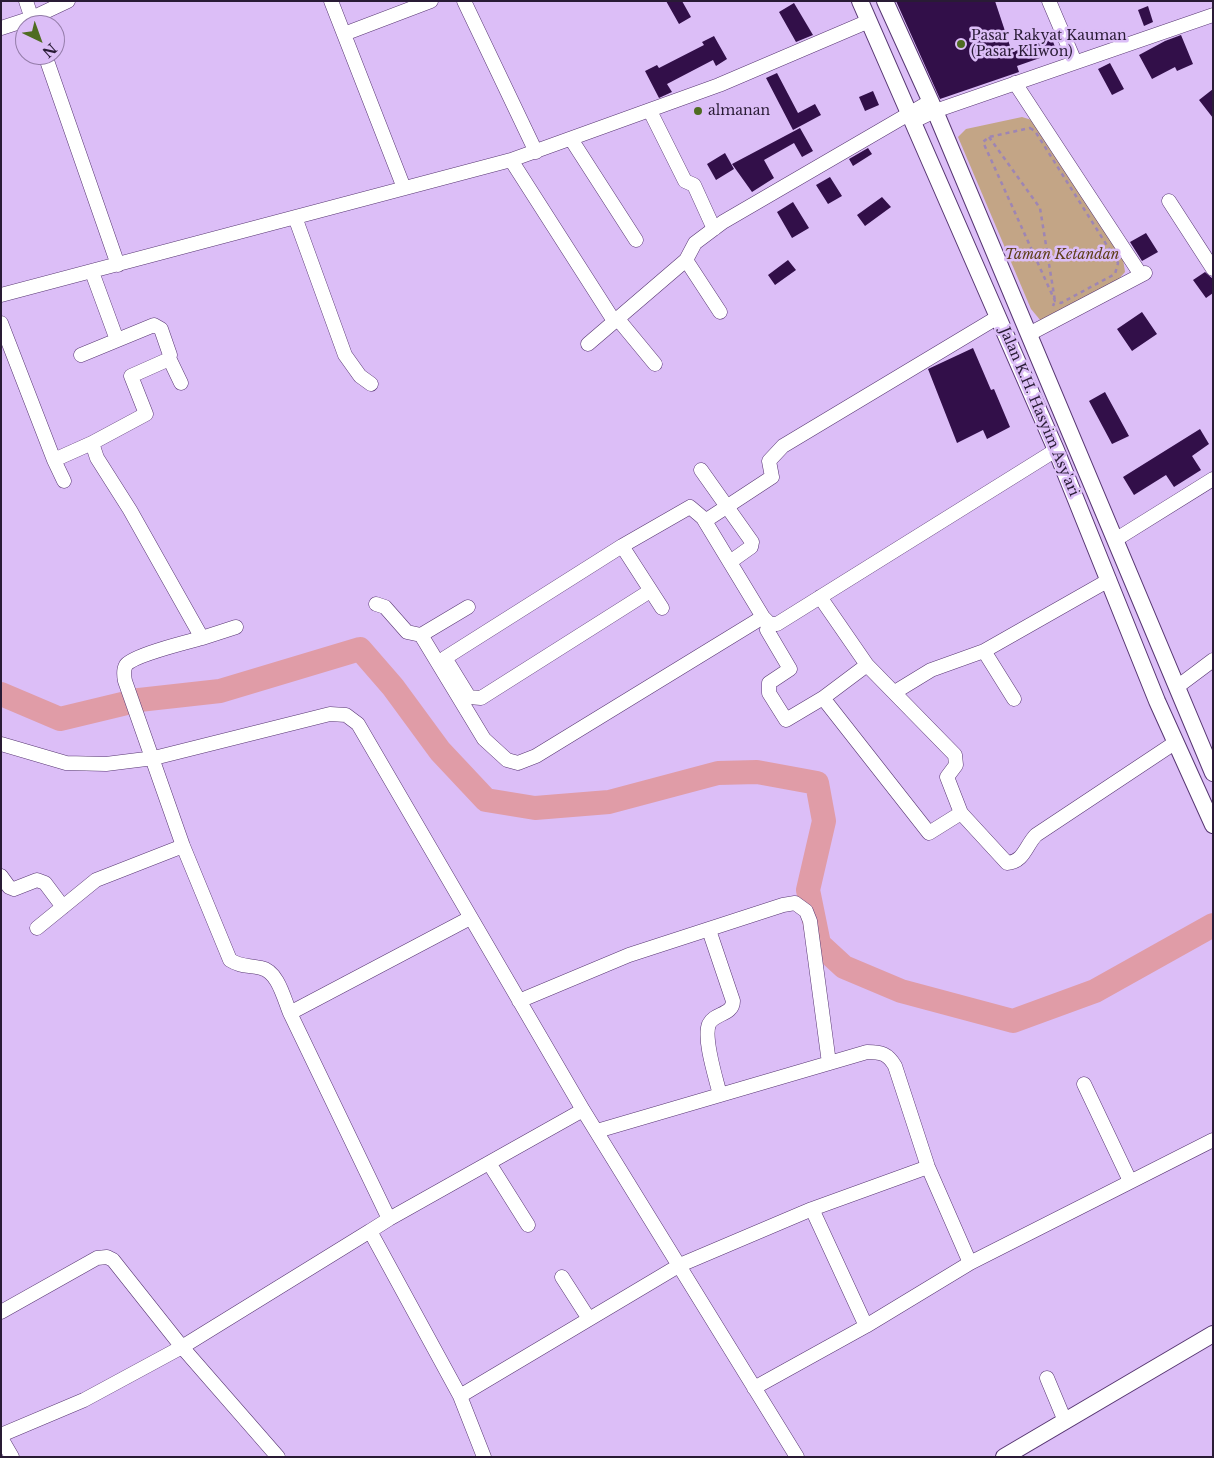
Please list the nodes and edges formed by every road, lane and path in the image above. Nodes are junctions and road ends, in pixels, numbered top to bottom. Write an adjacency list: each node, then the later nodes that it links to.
1 (26, 1): 10 (street)
2 (68, 1): 11 (street)
3 (331, 1): 15 (street)
4 (431, 1): 15 (street)
5 (464, 1): 24 (street)
6 (860, 1): 12 (main road, Jalan K.H. Hasyim Asy'ari)
7 (885, 1): 19 (main road, Jalan K.H. Hasyim Asy'ari)
8 (1049, 1): 16 (street)
9 (1213, 14): 16 (street)
10 (31, 15)
11 (45, 15)
12 (868, 21): 20 (street); 21 (main road, Jalan K.H. Hasyim Asy'ari)
13 (15, 25): 14 (street)
14 (1, 28)
15 (344, 34): 26 (street)
16 (1075, 62): 18 (street)
17 (48, 65): 32 (street)
18 (1015, 83): 19 (street); 41 (street)
19 (933, 106): 21 (street); 41 (main road, Jalan K.H. Hasyim Asy'ari)
20 (650, 111): 23 (street); 29 (street)
21 (912, 117): 29 (street); 38 (main road, Jalan K.H. Hasyim Asy'ari)
22 (989, 137): 36 (path); 36 (path); 36 (path)
23 (571, 139): 24 (street); 30 (street)
24 (536, 152): 25 (street)
25 (511, 160): 26 (street); 39 (street)
26 (404, 188): 28 (street)
27 (1169, 201): 33 (street)
28 (295, 217): 32 (street); 48 (street)
29 (714, 228): 31 (street)
30 (636, 240)
31 (686, 260): 37 (street); 39 (street)
32 (118, 265): 34 (street)
33 (1213, 269)
34 (92, 272): 35 (street); 42 (street)
35 (1, 295)
36 (1055, 301)
37 (720, 312)
38 (998, 317): 50 (main road, Jalan K.H. Hasyim Asy'ari); 55 (street)
39 (615, 319): 43 (street); 46 (street)
40 (1, 323): 51 (street)
41 (1029, 334): 57 (main road, Jalan K.H. Hasyim Asy'ari)
42 (117, 340): 44 (street); 45 (street)
43 (588, 344)
44 (81, 355)
45 (169, 358): 47 (street); 49 (street)
46 (655, 364)
47 (181, 383)
48 (371, 384)
49 (92, 443): 51 (street); 69 (street)
50 (1056, 450): 60 (main road, Jalan K.H. Hasyim Asy'ari); 62 (street)
51 (54, 460): 54 (street)
52 (701, 470): 55 (street)
53 (1213, 479): 57 (street)
54 (64, 481)
55 (728, 506): 56 (street); 59 (street)
56 (705, 521): 58 (street); 59 (street)
57 (1115, 540): 74 (main road, Jalan K.H. Hasyim Asy'ari)
58 (622, 546): 61 (street); 71 (street)
59 (730, 562): 66 (street)
60 (1108, 580): 70 (street); 78 (main road, Jalan K.H. Hasyim Asy'ari)
61 (650, 591): 65 (street); 71 (street)
62 (820, 597): 66 (street); 73 (street)
63 (376, 604): 68 (street)
64 (468, 607): 68 (street)
65 (662, 608)
66 (766, 621): 71 (street); 76 (street)
67 (236, 627): 69 (street)
68 (421, 635): 71 (street)
69 (202, 638): 80 (street)
70 (984, 651): 75 (street); 77 (street)
71 (441, 660)
72 (1213, 660): 74 (street)
73 (867, 665): 75 (street); 76 (street)
74 (1177, 687): 81 (main road, Jalan K.H. Hasyim Asy'ari)
75 (895, 692): 82 (street)
76 (823, 698): 82 (street)
77 (1014, 699)
78 (1176, 742): 82 (street); 83 (main road, Jalan K.H. Hasyim Asy'ari)
79 (1, 744): 80 (street)
80 (154, 758): 84 (street); 87 (street)
81 (1213, 773)
82 (961, 813)
83 (1213, 825)
84 (183, 846): 86 (street); 91 (street)
85 (1, 876): 86 (street)
86 (63, 907): 88 (street)
87 (470, 918): 90 (street); 91 (street)
88 (37, 928)
89 (709, 930): 90 (street); 92 (street); 94 (street)
90 (519, 1001): 95 (street)
91 (290, 1013): 102 (street)
92 (829, 1063): 94 (street); 99 (street)
93 (1084, 1084): 100 (street)
94 (720, 1094): 96 (street)
95 (583, 1110): 96 (street); 98 (street)
96 (597, 1132): 106 (street)
97 (1213, 1140): 100 (street)
98 (489, 1163): 102 (street); 103 (street)
99 (928, 1167): 101 (street); 105 (street)
100 (1130, 1181): 105 (street)
101 (812, 1209): 106 (street); 110 (street)
102 (389, 1219): 104 (street)
103 (528, 1225)
104 (370, 1231): 112 (street); 115 (street)
105 (970, 1263): 110 (street)
106 (680, 1265): 109 (street); 114 (street)
107 (562, 1277): 109 (street)
108 (2, 1310): 112 (street)
109 (589, 1319): 115 (street)
110 (866, 1326): 114 (street)
111 (1213, 1334): 116 (main road)
112 (182, 1347): 117 (street); 119 (street)
113 (1047, 1378): 116 (street)
114 (754, 1388): 121 (street)
115 (460, 1396): 120 (street)
116 (1065, 1421): 122 (main road)
117 (1, 1436): 118 (street)
118 (12, 1457)
119 (278, 1457)
120 (484, 1457)
121 (798, 1457)
122 (1004, 1457)

